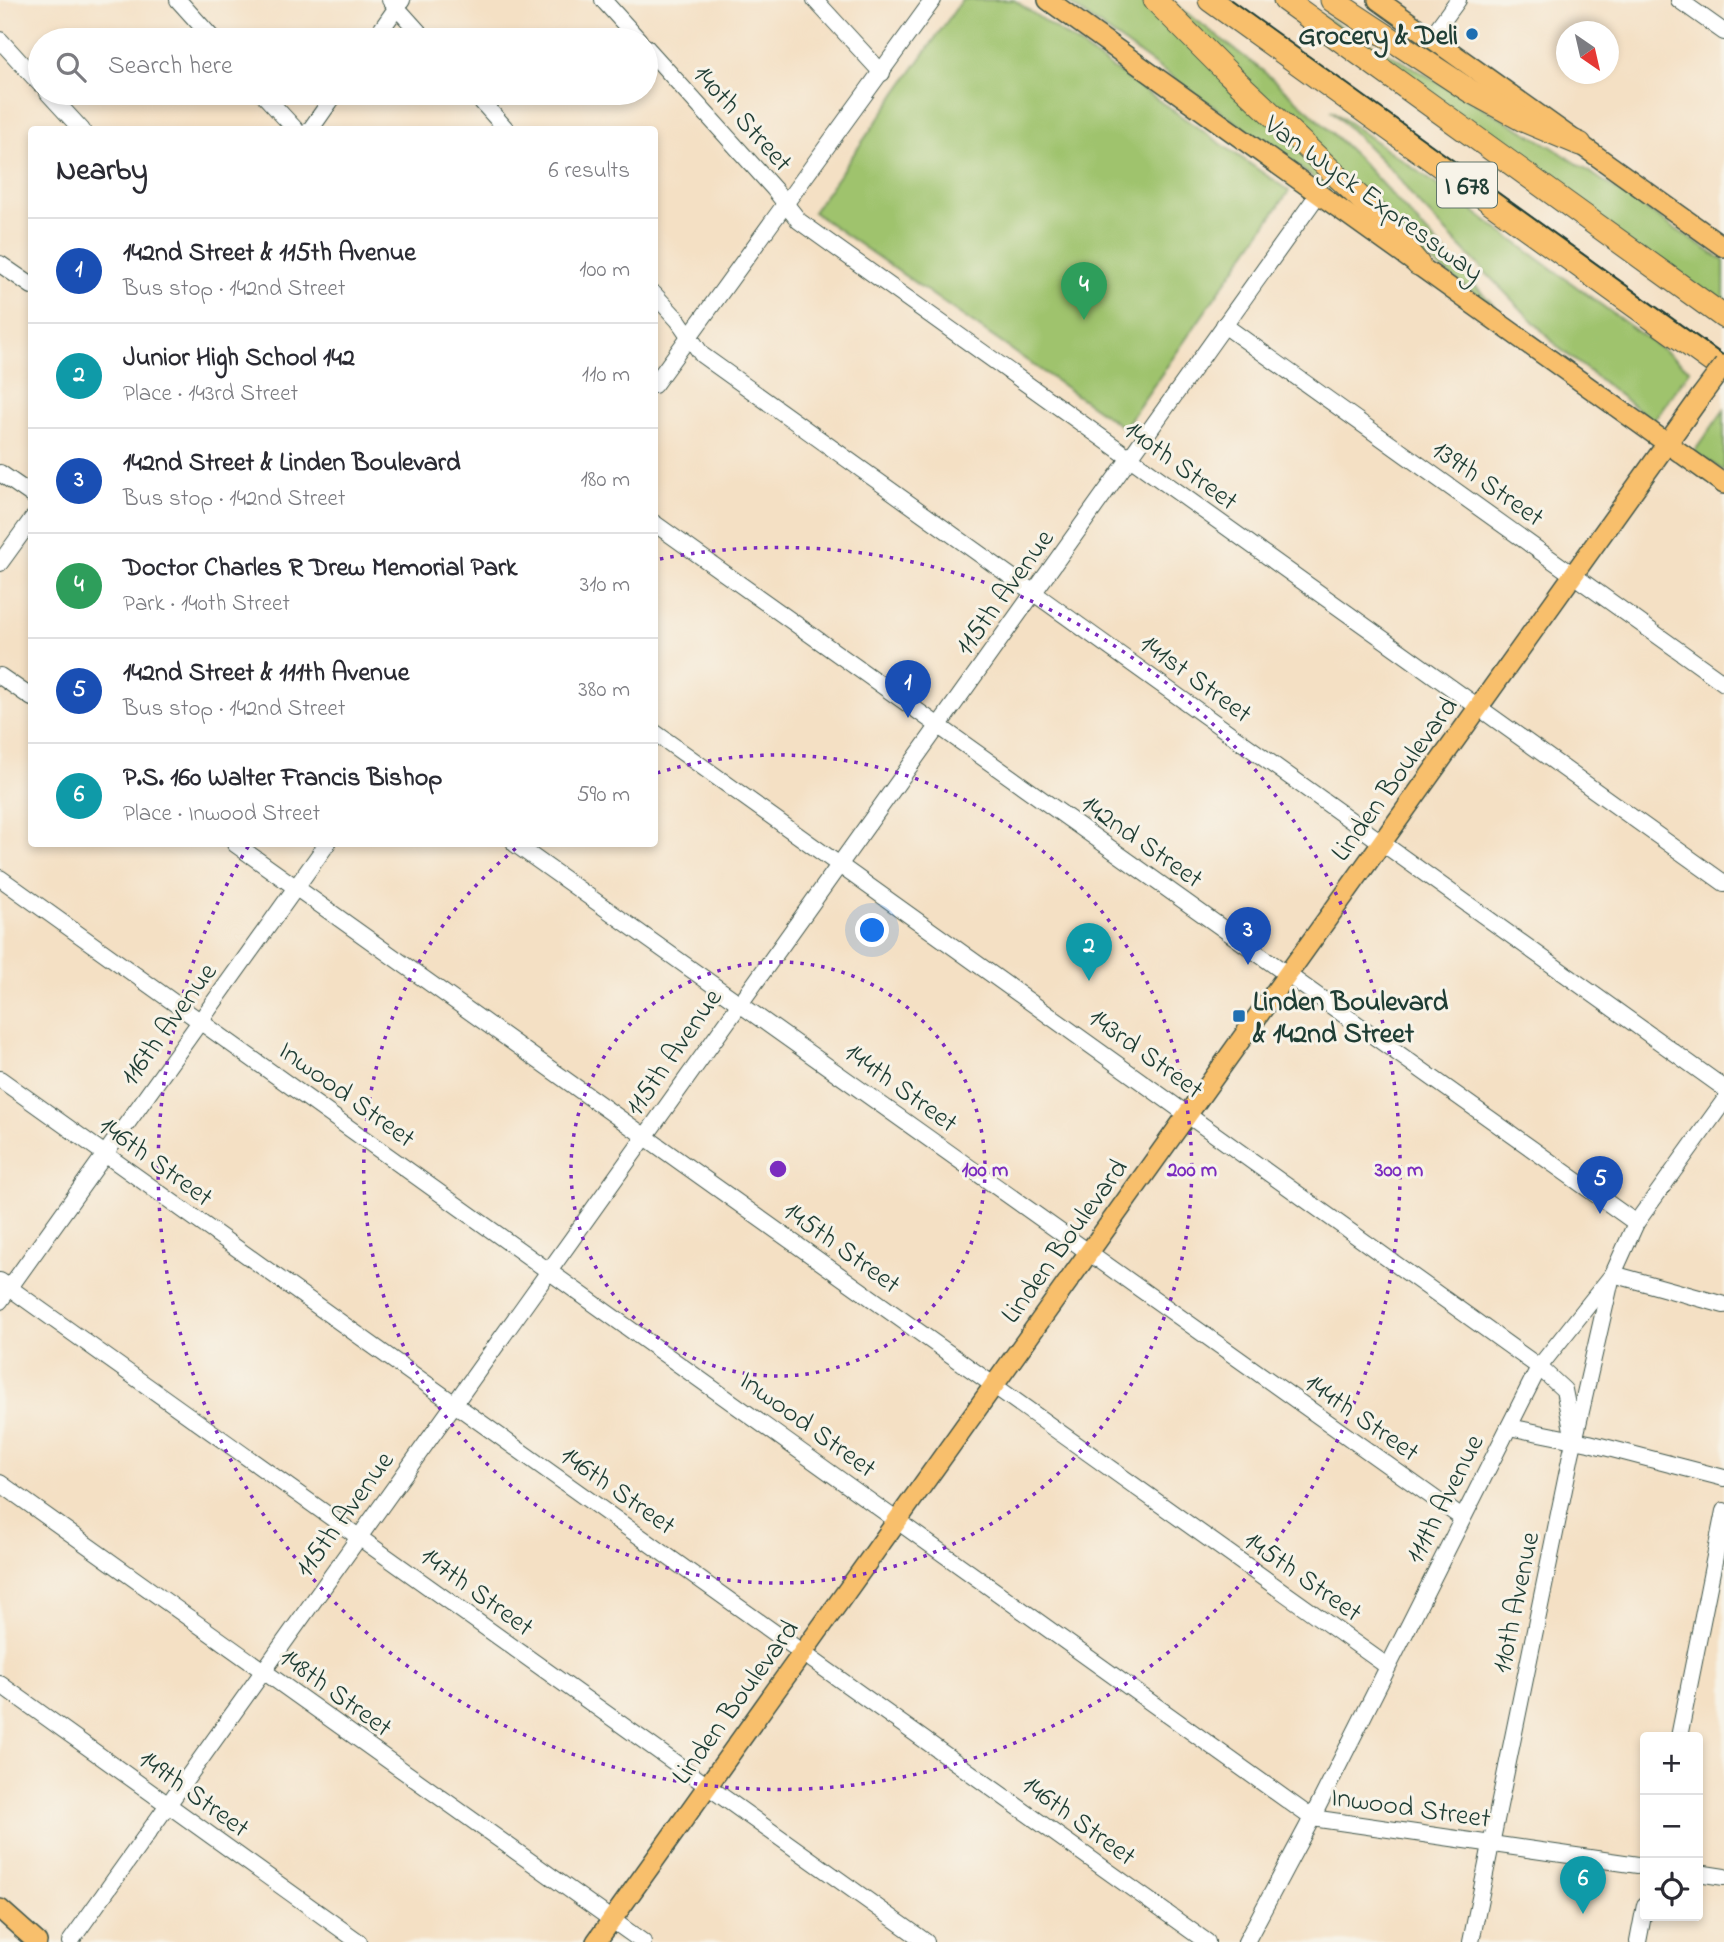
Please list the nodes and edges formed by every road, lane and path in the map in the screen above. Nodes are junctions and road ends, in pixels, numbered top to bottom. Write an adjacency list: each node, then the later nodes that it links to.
1 (178, 0): 14 (street)
2 (603, 0): 17 (street)
3 (815, 0): 23 (street)
4 (933, 0): 23 (street)
5 (1048, 0): 33 (main road, Van Wyck Expressway)
6 (1155, 0): 37 (highway)
7 (1210, 0): 43 (highway, I 678)
8 (1285, 0): 40 (highway, I 678)
9 (1332, 0): 32 (highway)
10 (1378, 0): 19 (main road)
11 (1458, 0): 19 (street)
12 (1679, 0): 18 (street)
13 (396, 2): 15 (street); 16 (street)
14 (203, 28)
15 (381, 28)
16 (417, 28)
17 (628, 28)
18 (1724, 32)
19 (1431, 37): 32 (main road)
20 (0, 40): 22 (street)
21 (658, 61): 34 (street, 140th Street)
22 (28, 71)
23 (881, 73): 34 (street)
24 (59, 105): 28 (street)
25 (273, 105): 29 (street)
26 (328, 105): 30 (street)
27 (485, 105): 31 (street)
28 (78, 126)
29 (292, 126)
30 (313, 126)
31 (503, 126)
32 (1580, 144): 35 (main road)
33 (1319, 193): 37 (main road, Van Wyck Expressway); 41 (street, 115th Avenue)
34 (786, 205): 42 (street); 46 (street, 140th Street)
35 (1724, 247)
36 (0, 264): 38 (street)
37 (1418, 264): 45 (main road, Van Wyck Expressway)
38 (28, 283)
39 (658, 298): 42 (street, 141st Street)
40 (1724, 317)
41 (1224, 325): 46 (street, 115th Avenue); 53 (street, 139th Street)
42 (690, 337): 44 (street); 54 (street, 141st Street)
43 (1724, 368): 45 (main road, Linden Boulevard, bridge)
44 (658, 380)
45 (1667, 443): 48 (main road, Van Wyck Expressway); 53 (main road, Linden Boulevard)
46 (1129, 459): 54 (street, 115th Avenue); 58 (street, 140th Street)
47 (0, 473): 49 (street)
48 (1724, 484)
49 (28, 492)
50 (28, 524): 52 (street)
51 (658, 526): 59 (street, 142nd Street)
52 (0, 563)
53 (1573, 574): 56 (street, 139th Street); 58 (main road, Linden Boulevard)
54 (1034, 593): 59 (street, 115th Avenue); 61 (street, 141st Street)
55 (0, 676): 57 (street)
56 (1724, 683)
57 (28, 695)
58 (1478, 708): 61 (main road, Linden Boulevard); 67 (street, 140th Street)
59 (938, 726): 65 (street, 115th Avenue); 69 (street, 142nd Street)
60 (658, 735): 65 (street, 143rd Street)
61 (1382, 842): 69 (main road, Linden Boulevard); 73 (street, 141st Street)
62 (238, 847): 68 (street, 145th Street)
63 (325, 847): 68 (street, 116th Avenue)
64 (519, 847): 70 (street, 144th Street)
65 (838, 864): 70 (street, 115th Avenue); 75 (street, 143rd Street)
66 (0, 878): 71 (street, Inwood Street)
67 (1724, 883)
68 (296, 887): 71 (street, 116th Avenue); 77 (street, 145th Street)
69 (1287, 975): 75 (main road, Linden Boulevard); 79 (street, 142nd Street)
70 (740, 1001): 77 (street, 115th Avenue); 80 (street, 144th Street)
71 (201, 1021): 78 (street, 116th Avenue); 81 (street, Inwood Street)
72 (0, 1079): 78 (street, 146th Street)
73 (1724, 1088)
74 (1724, 1101): 76 (street, 111th Avenue)
75 (1188, 1114): 80 (main road, Linden Boulevard); 85 (street, 143rd Street)
76 (1717, 1123): 79 (street, 111th Avenue)
77 (644, 1136): 81 (street, 115th Avenue); 86 (street, 145th Street)
78 (105, 1154): 83 (street, 116th Avenue); 87 (street, 146th Street)
79 (1636, 1223): 82 (street, 111th Avenue)
80 (1089, 1252): 86 (main road, Linden Boulevard); 93 (street, 144th Street)
81 (549, 1270): 87 (street, 115th Avenue); 94 (street, Inwood Street)
82 (1613, 1274): 84 (street); 85 (street, 111th Avenue); 89 (street, 110th Avenue)
83 (3, 1290): 95 (street, 147th Street)
84 (1724, 1305)
85 (1539, 1367): 88 (street, 111th Avenue); 89 (street, 143rd Street)
86 (993, 1386): 94 (main road, Linden Boulevard); 97 (street, 145th Street)
87 (454, 1404): 95 (street, 115th Avenue); 96 (street, 146th Street)
88 (1508, 1427): 89 (street); 93 (street, 111th Avenue)
89 (1574, 1440): 90 (street); 104 (street, 110th Avenue)
90 (1724, 1478)
91 (0, 1483): 98 (street, 148th Street)
92 (1724, 1511): 100 (street)
93 (1462, 1518): 97 (street, 111th Avenue)
94 (898, 1520): 96 (main road, Linden Boulevard); 103 (street, Inwood Street)
95 (358, 1537): 98 (street, 115th Avenue); 101 (street, 147th Street)
96 (803, 1653): 101 (main road, Linden Boulevard); 117 (street, 146th Street)
97 (1387, 1667): 103 (street, 111th Avenue)
98 (263, 1670): 102 (street, 115th Avenue); 109 (street, 148th Street)
99 (0, 1684): 102 (street, 149th Street)
100 (1680, 1732)
101 (707, 1786): 109 (main road, Linden Boulevard); 116 (street, 147th Street)
102 (167, 1804): 112 (street, 115th Avenue); 113 (street, 149th Street)
103 (1312, 1818): 104 (street, Inwood Street); 118 (street, 111th Avenue)
104 (1491, 1844): 105 (street, Inwood Street); 119 (street, 110th Avenue)
105 (1640, 1865)
106 (1703, 1874): 107 (street)
107 (1724, 1877)
108 (0, 1909): 111 (main road)
109 (612, 1920): 114 (main road, Linden Boulevard); 115 (street, 148th Street)
110 (1642, 1921): 120 (street)
111 (37, 1942)
112 (69, 1942)
113 (359, 1942)
114 (596, 1942)
115 (643, 1942)
116 (926, 1942)
117 (1207, 1942)
118 (1246, 1942)
119 (1471, 1942)
120 (1638, 1942)

